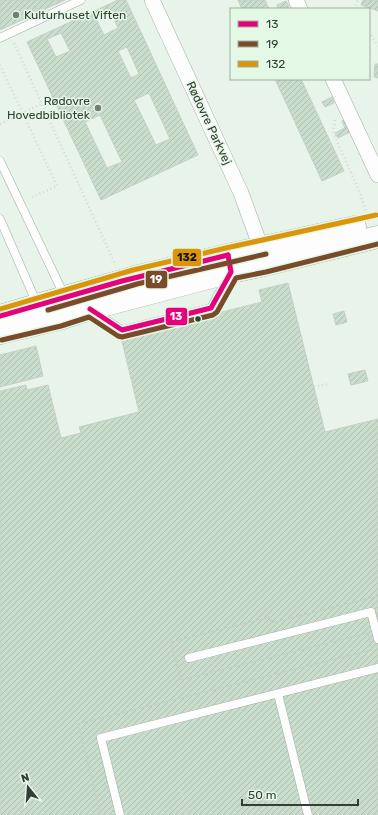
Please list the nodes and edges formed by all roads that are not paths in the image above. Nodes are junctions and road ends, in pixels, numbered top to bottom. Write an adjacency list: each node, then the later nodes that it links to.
1 (82, 0): 3 (lane)
2 (152, 0): 9 (street, Rødovre Parkvej)
3 (0, 38)
4 (333, 80): 6 (street)
5 (0, 161): 11 (lane)
6 (378, 175)
7 (0, 219): 12 (lane)
8 (375, 228): 9 (street)
9 (263, 257): 10 (street)
10 (230, 264): 11 (street); 11 (street); 11 (lane)
11 (80, 299): 12 (street); 14 (street)
12 (37, 305): 13 (street)
13 (0, 316)
14 (0, 333)
15 (378, 639): 16 (lane)
16 (188, 658)
17 (378, 668): 18 (lane)
18 (278, 694): 19 (lane); 20 (lane)
19 (120, 815)
20 (308, 815)

